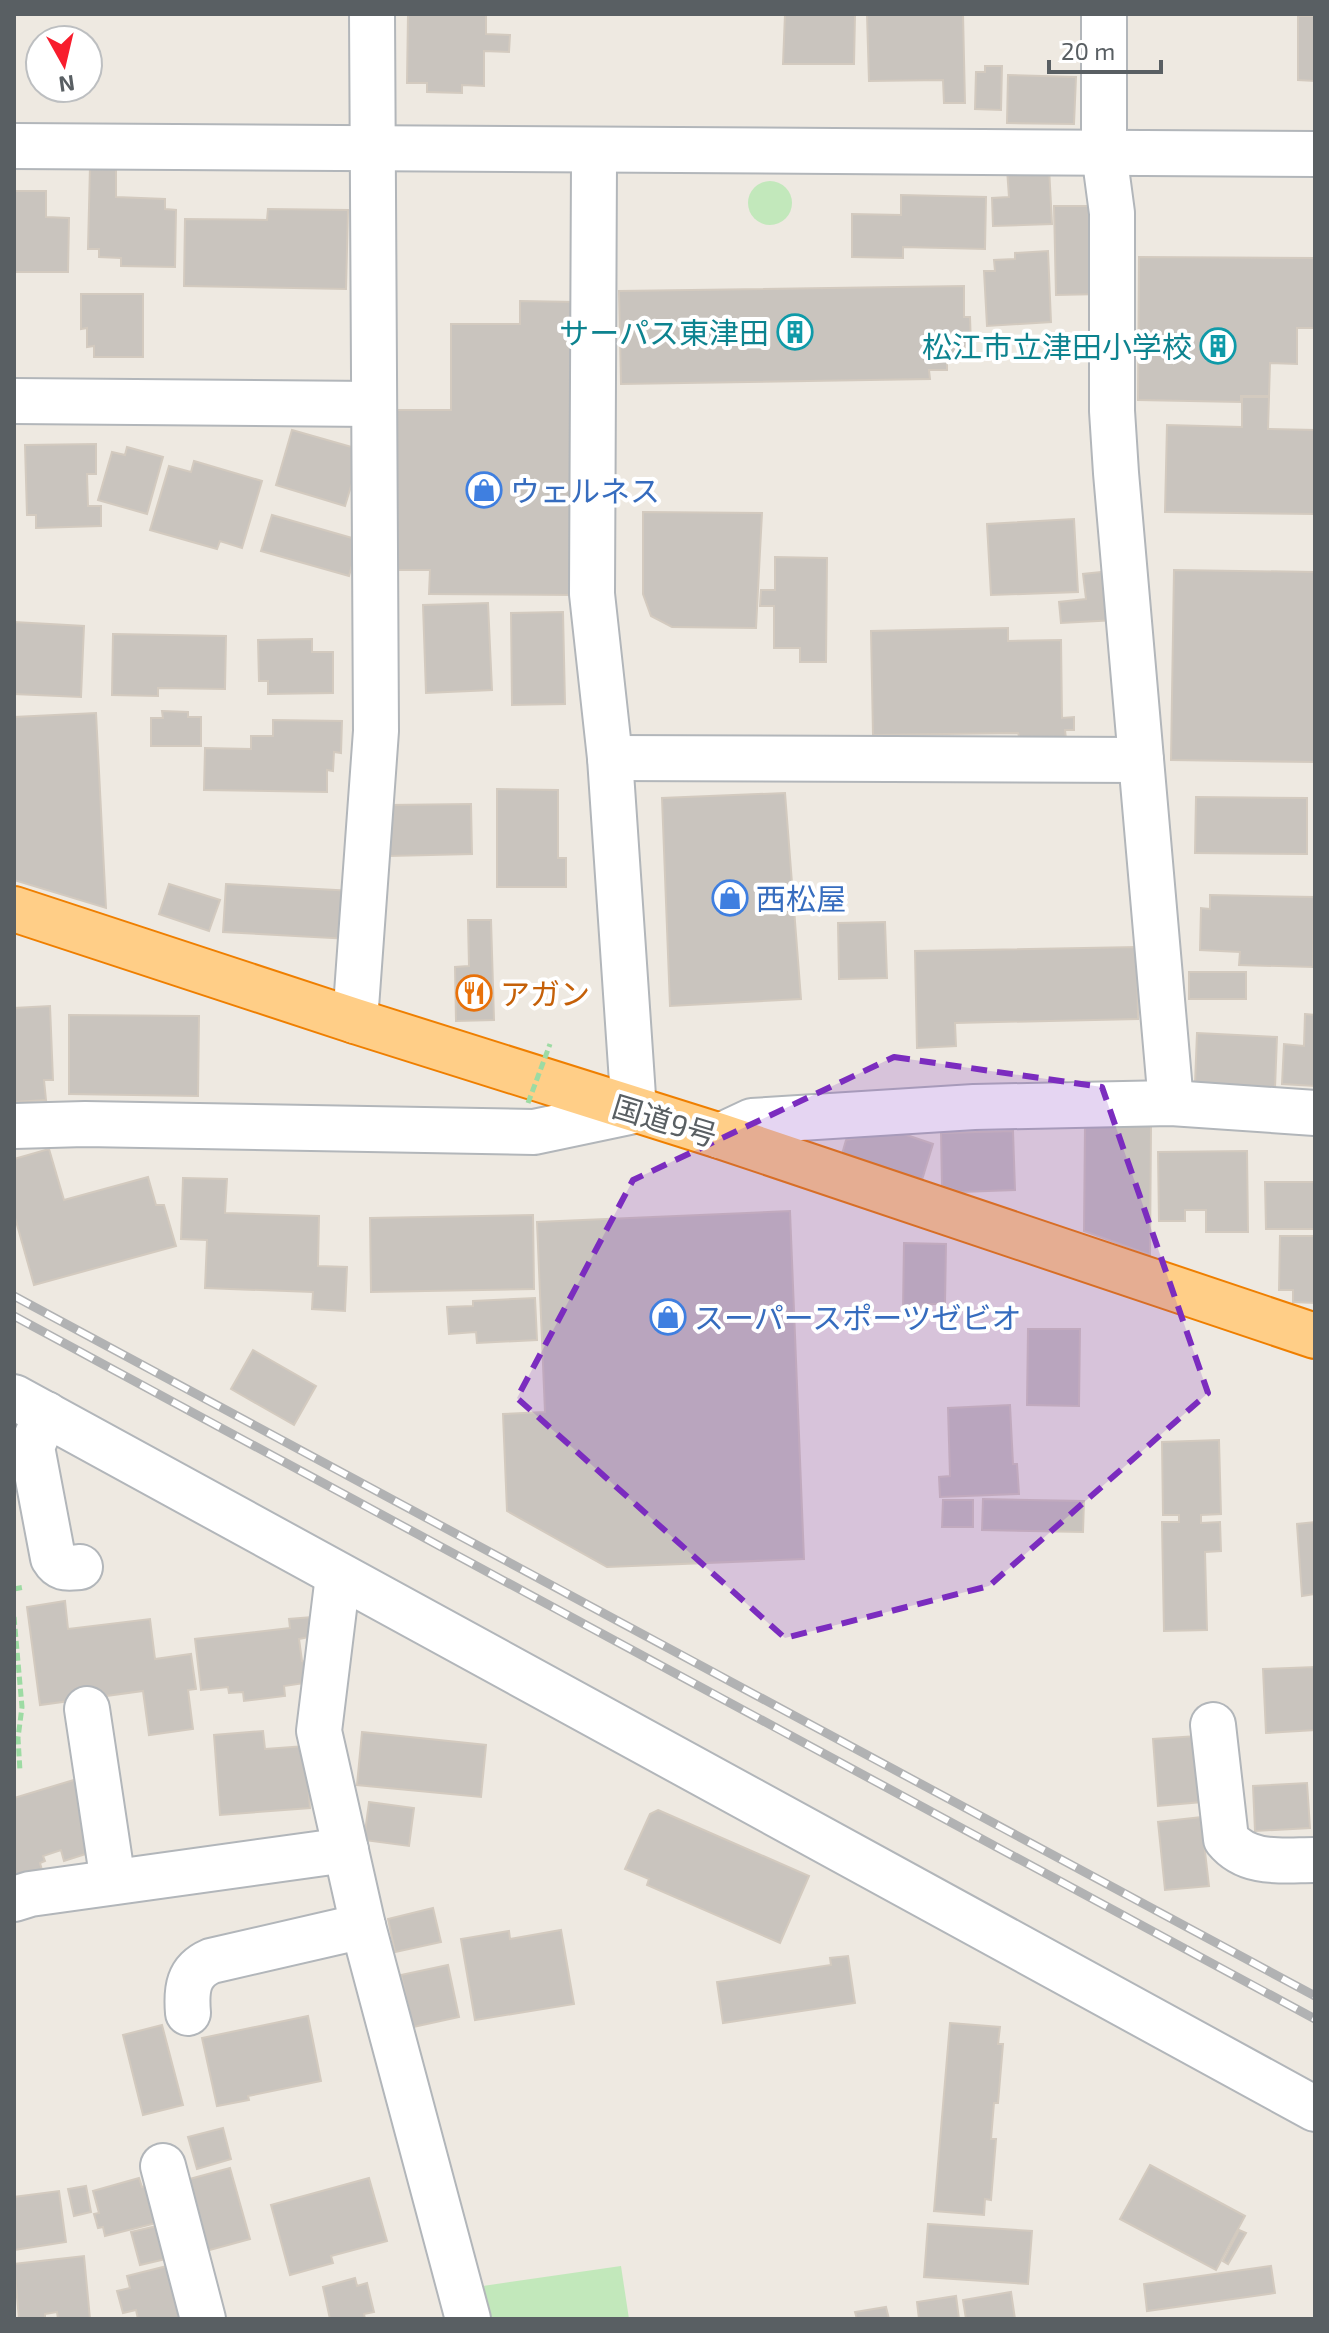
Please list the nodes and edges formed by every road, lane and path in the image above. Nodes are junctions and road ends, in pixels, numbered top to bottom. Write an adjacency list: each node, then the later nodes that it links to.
1 (372, 14): 4 (street)
2 (1104, 14): 5 (street)
3 (14, 146): 4 (street)
4 (371, 147): 5 (street); 9 (street)
5 (1104, 153): 6 (street); 11 (street)
6 (1315, 154)
7 (594, 162): 10 (street)
8 (14, 401): 9 (street)
9 (373, 404): 13 (street)
10 (610, 758): 11 (street); 17 (street)
11 (1141, 760): 16 (street)
12 (14, 909): 13 (highway, 国道9号)
13 (355, 1021): 17 (highway, 国道9号)
14 (550, 1044): 15 (path, bridge)
15 (528, 1103)
16 (1171, 1103): 18 (street); 20 (street)
17 (634, 1111): 19 (street); 20 (highway, 国道9号)
18 (1315, 1113)
19 (14, 1126)
20 (720, 1136): 21 (highway, 国道9号)
21 (1315, 1336)
22 (30, 1406): 23 (street); 24 (street)
23 (48, 1548)
24 (338, 1576): 29 (street); 35 (street)
25 (14, 1617): 28 (path)
26 (87, 1709): 31 (street)
27 (1213, 1725): 30 (street)
28 (20, 1771)
29 (346, 1850): 31 (street); 33 (street)
30 (1315, 1860)
31 (113, 1882): 32 (street)
32 (14, 1899)
33 (363, 1926): 34 (street); 38 (street)
34 (188, 2013)
35 (1315, 2109)
36 (163, 2166): 37 (street)
37 (203, 2319)
38 (468, 2319)

